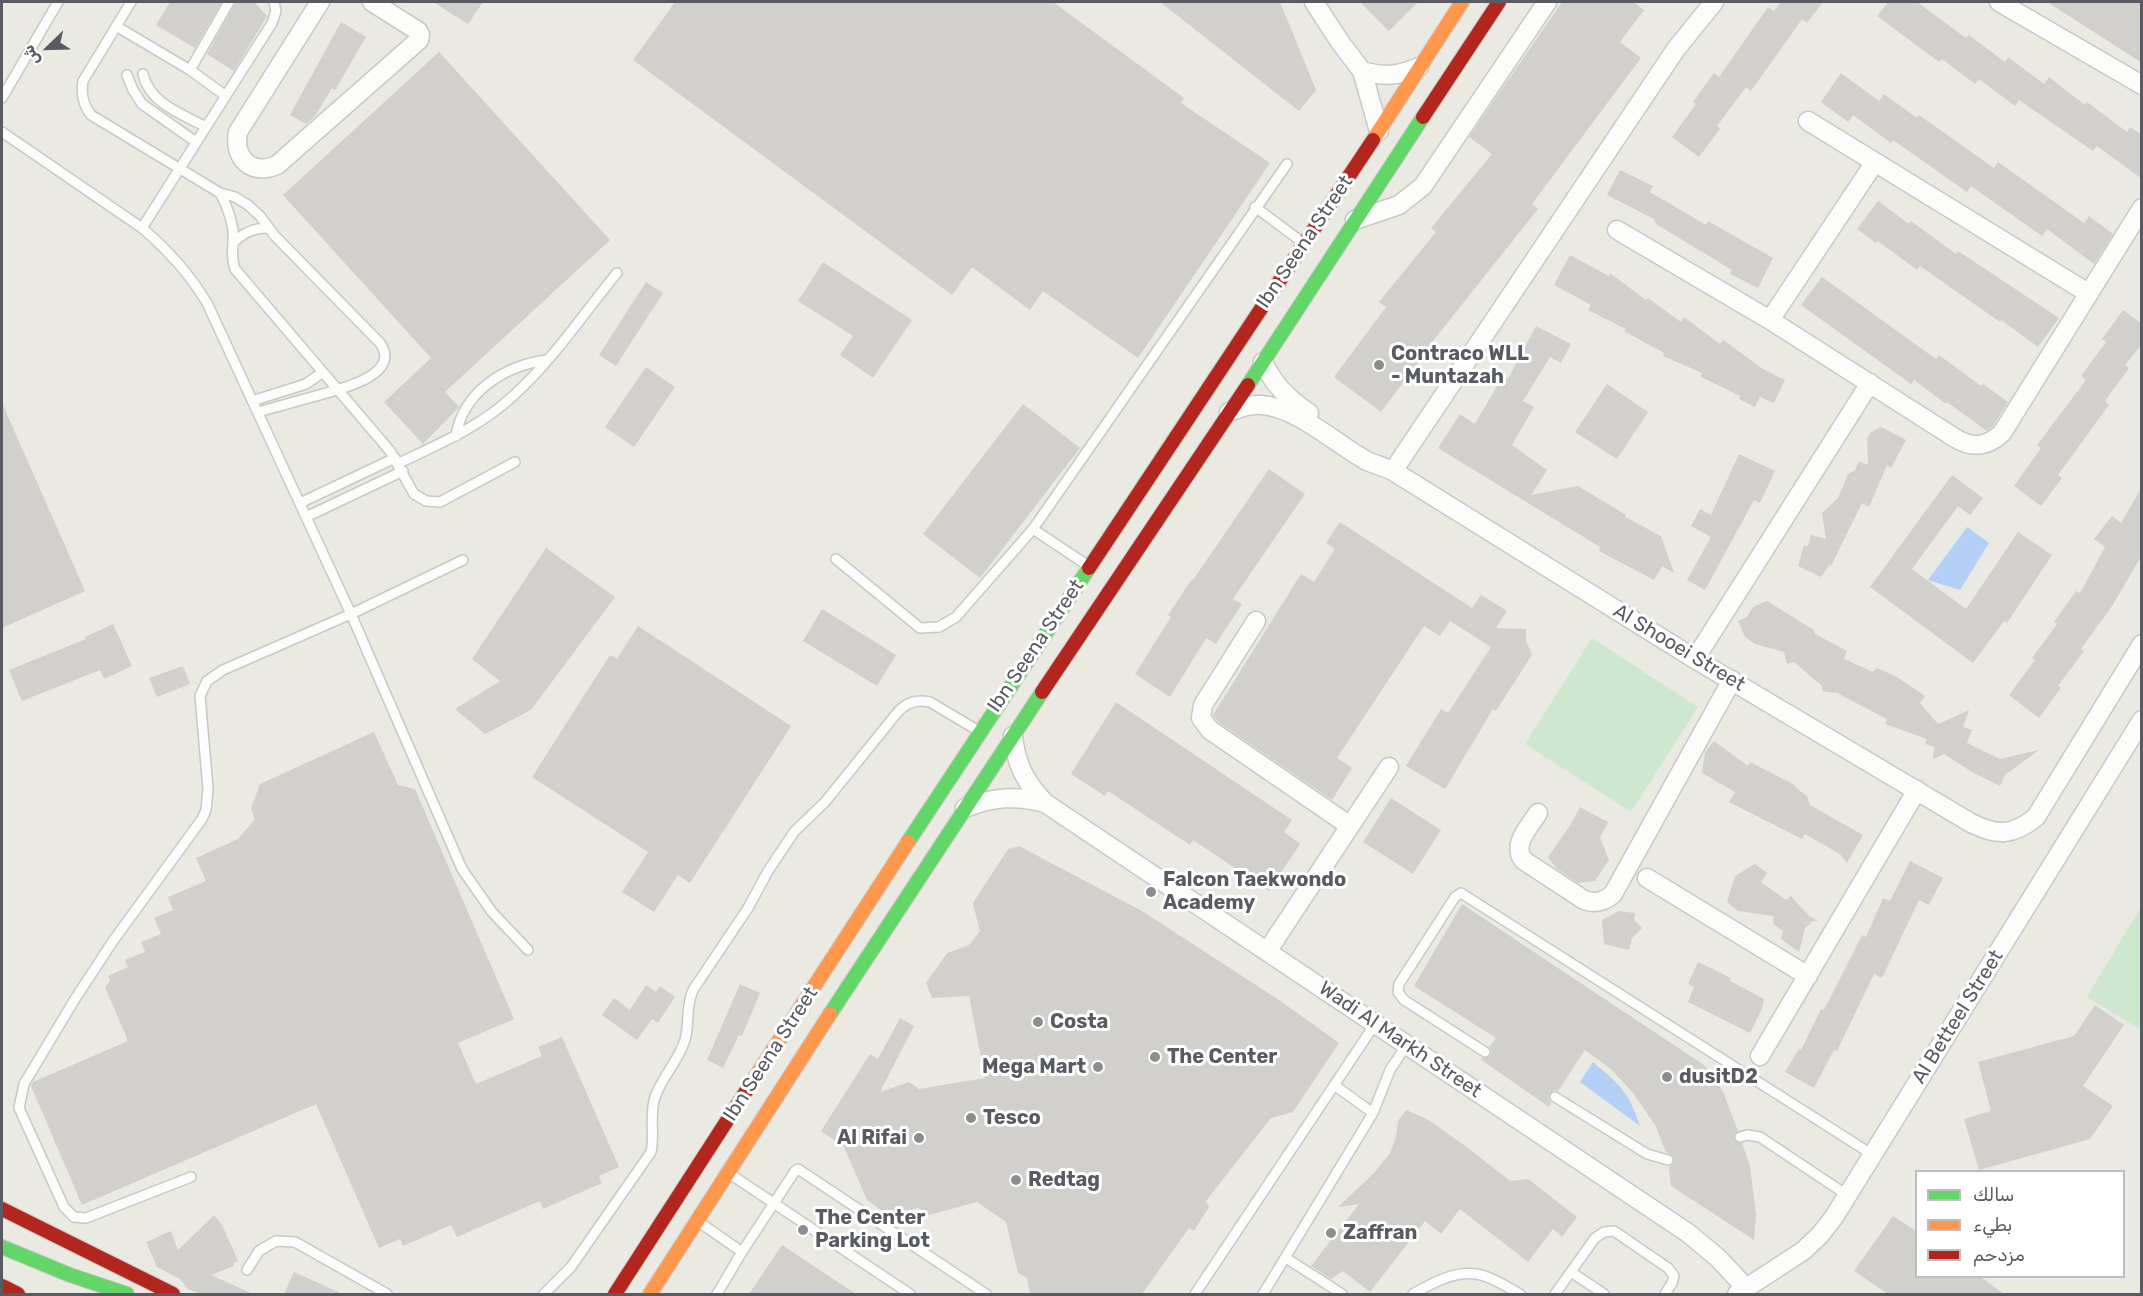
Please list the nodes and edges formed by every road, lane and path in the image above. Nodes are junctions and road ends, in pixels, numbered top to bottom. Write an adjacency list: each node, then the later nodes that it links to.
1 (58, 2): 21 (lane)
2 (131, 2): 13 (lane)
3 (229, 2): 15 (lane)
4 (274, 2): 20 (lane)
5 (320, 2): 6 (street)
6 (372, 2)
7 (1314, 2): 16 (street)
8 (1462, 2): 14 (street, Ibn Seena Street)
9 (1499, 2): 33 (street, Ibn Seena Street)
10 (1547, 2): 33 (street, Ibn Seena Street)
11 (1714, 2): 53 (street)
12 (1999, 2): 19 (street)
13 (116, 26): 15 (lane); 29 (lane)
14 (1419, 67): 16 (street); 24 (street, Ibn Seena Street)
15 (190, 70): 20 (lane)
16 (1362, 72): 24 (street)
17 (143, 74): 23 (lane)
18 (127, 75): 26 (lane)
19 (2142, 85)
20 (226, 96): 23 (lane)
21 (2, 98)
22 (1808, 121): 27 (street)
23 (206, 127): 26 (lane)
24 (1379, 130): 38 (street, Ibn Seena Street)
25 (2, 132): 34 (lane)
26 (196, 142): 29 (lane)
27 (1875, 162): 40 (street); 41 (street)
28 (1287, 164): 31 (lane)
29 (179, 168): 30 (lane); 34 (lane)
30 (219, 193): 35 (lane); 37 (lane)
31 (1255, 207): 38 (lane); 56 (lane)
32 (2142, 208): 40 (street)
33 (1355, 220): 43 (street, Ibn Seena Street)
34 (142, 228): 47 (lane)
35 (268, 228): 37 (lane); 46 (lane)
36 (1617, 230): 41 (street)
37 (233, 243): 44 (lane)
38 (1304, 243): 59 (street, Ibn Seena Street)
39 (617, 273): 42 (lane)
40 (2088, 293): 45 (street)
41 (1770, 320): 45 (street)
42 (546, 360): 50 (lane); 50 (lane)
43 (1263, 362): 49 (street, Ibn Seena Street); 53 (street, Al Shooei Street)
44 (323, 372): 46 (lane); 47 (lane)
45 (1870, 383): 63 (street)
46 (338, 390): 48 (lane); 52 (lane)
47 (252, 401): 48 (lane)
48 (258, 412): 54 (lane)
49 (1229, 412): 53 (street, Al Shooei Street); 67 (street, Ibn Seena Street)
50 (456, 436): 52 (lane)
51 (515, 462): 52 (lane)
52 (399, 464): 54 (lane); 55 (lane)
53 (1391, 470): 63 (street, Al Shooei Street)
54 (300, 503): 55 (lane)
55 (306, 517): 60 (lane)
56 (1033, 529): 57 (lane); 59 (lane)
57 (836, 559)
58 (463, 560): 60 (lane)
59 (1089, 566): 66 (street, Ibn Seena Street)
60 (351, 614): 75 (lane); 89 (lane)
61 (1256, 621): 73 (street)
62 (2142, 644): 69 (street, Al Shooei Street)
63 (1695, 659): 64 (street, Al Shooei Street)
64 (1732, 680): 69 (street, Al Shooei Street); 72 (street)
65 (2142, 720): 86 (street, Al Betteel Street)
66 (980, 731): 105 (lane); 106 (street, Ibn Seena Street)
67 (1013, 736): 70 (street, Wadi Al Markh Street); 71 (street, Ibn Seena Street)
68 (1389, 767): 73 (street)
69 (1917, 790): 77 (street)
70 (1045, 803): 71 (street, Wadi Al Markh Street); 76 (street, Wadi Al Markh Street)
71 (966, 808): 88 (street, Ibn Seena Street)
72 (1538, 813)
73 (1350, 826): 76 (street)
74 (1647, 878): 77 (street)
75 (528, 950)
76 (1268, 950): 78 (street, Wadi Al Markh Street)
77 (1808, 976): 81 (street)
78 (1375, 1024): 79 (street, Wadi Al Markh Street); 82 (lane)
79 (1406, 1046): 84 (lane); 100 (street, Wadi Al Markh Street)
80 (1485, 1052): 86 (lane)
81 (1761, 1056)
82 (1334, 1085): 84 (lane); 111 (lane)
83 (1555, 1097): 87 (lane)
84 (1373, 1113): 96 (lane)
85 (1740, 1137): 90 (lane)
86 (1873, 1155): 90 (street, Al Betteel Street)
87 (1668, 1160)
88 (727, 1172): 91 (lane); 93 (street, Ibn Seena Street)
89 (191, 1177)
90 (1847, 1195): 100 (street, Al Betteel Street)
91 (773, 1205): 95 (lane); 109 (lane); 110 (lane)
92 (2, 1209): 103 (street)
93 (697, 1220): 95 (lane); 107 (street, Ibn Seena Street)
94 (2, 1246): 102 (street)
95 (741, 1252): 108 (lane)
96 (1286, 1258): 112 (lane); 113 (lane)
97 (247, 1270): 104 (lane)
98 (1571, 1272): 116 (lane); 117 (lane); 118 (lane)
99 (2, 1286): 101 (street)
100 (1742, 1291)
101 (18, 1294)
102 (128, 1294)
103 (173, 1294)
104 (387, 1294)
105 (544, 1294)
106 (615, 1294)
107 (650, 1294)
108 (717, 1294)
109 (910, 1294)
110 (986, 1294)
111 (1196, 1294)
112 (1263, 1294)
113 (1342, 1294)
114 (1413, 1294): 115 (lane)
115 (1520, 1294)
116 (1555, 1294)
117 (1604, 1294)
118 (1665, 1294)

